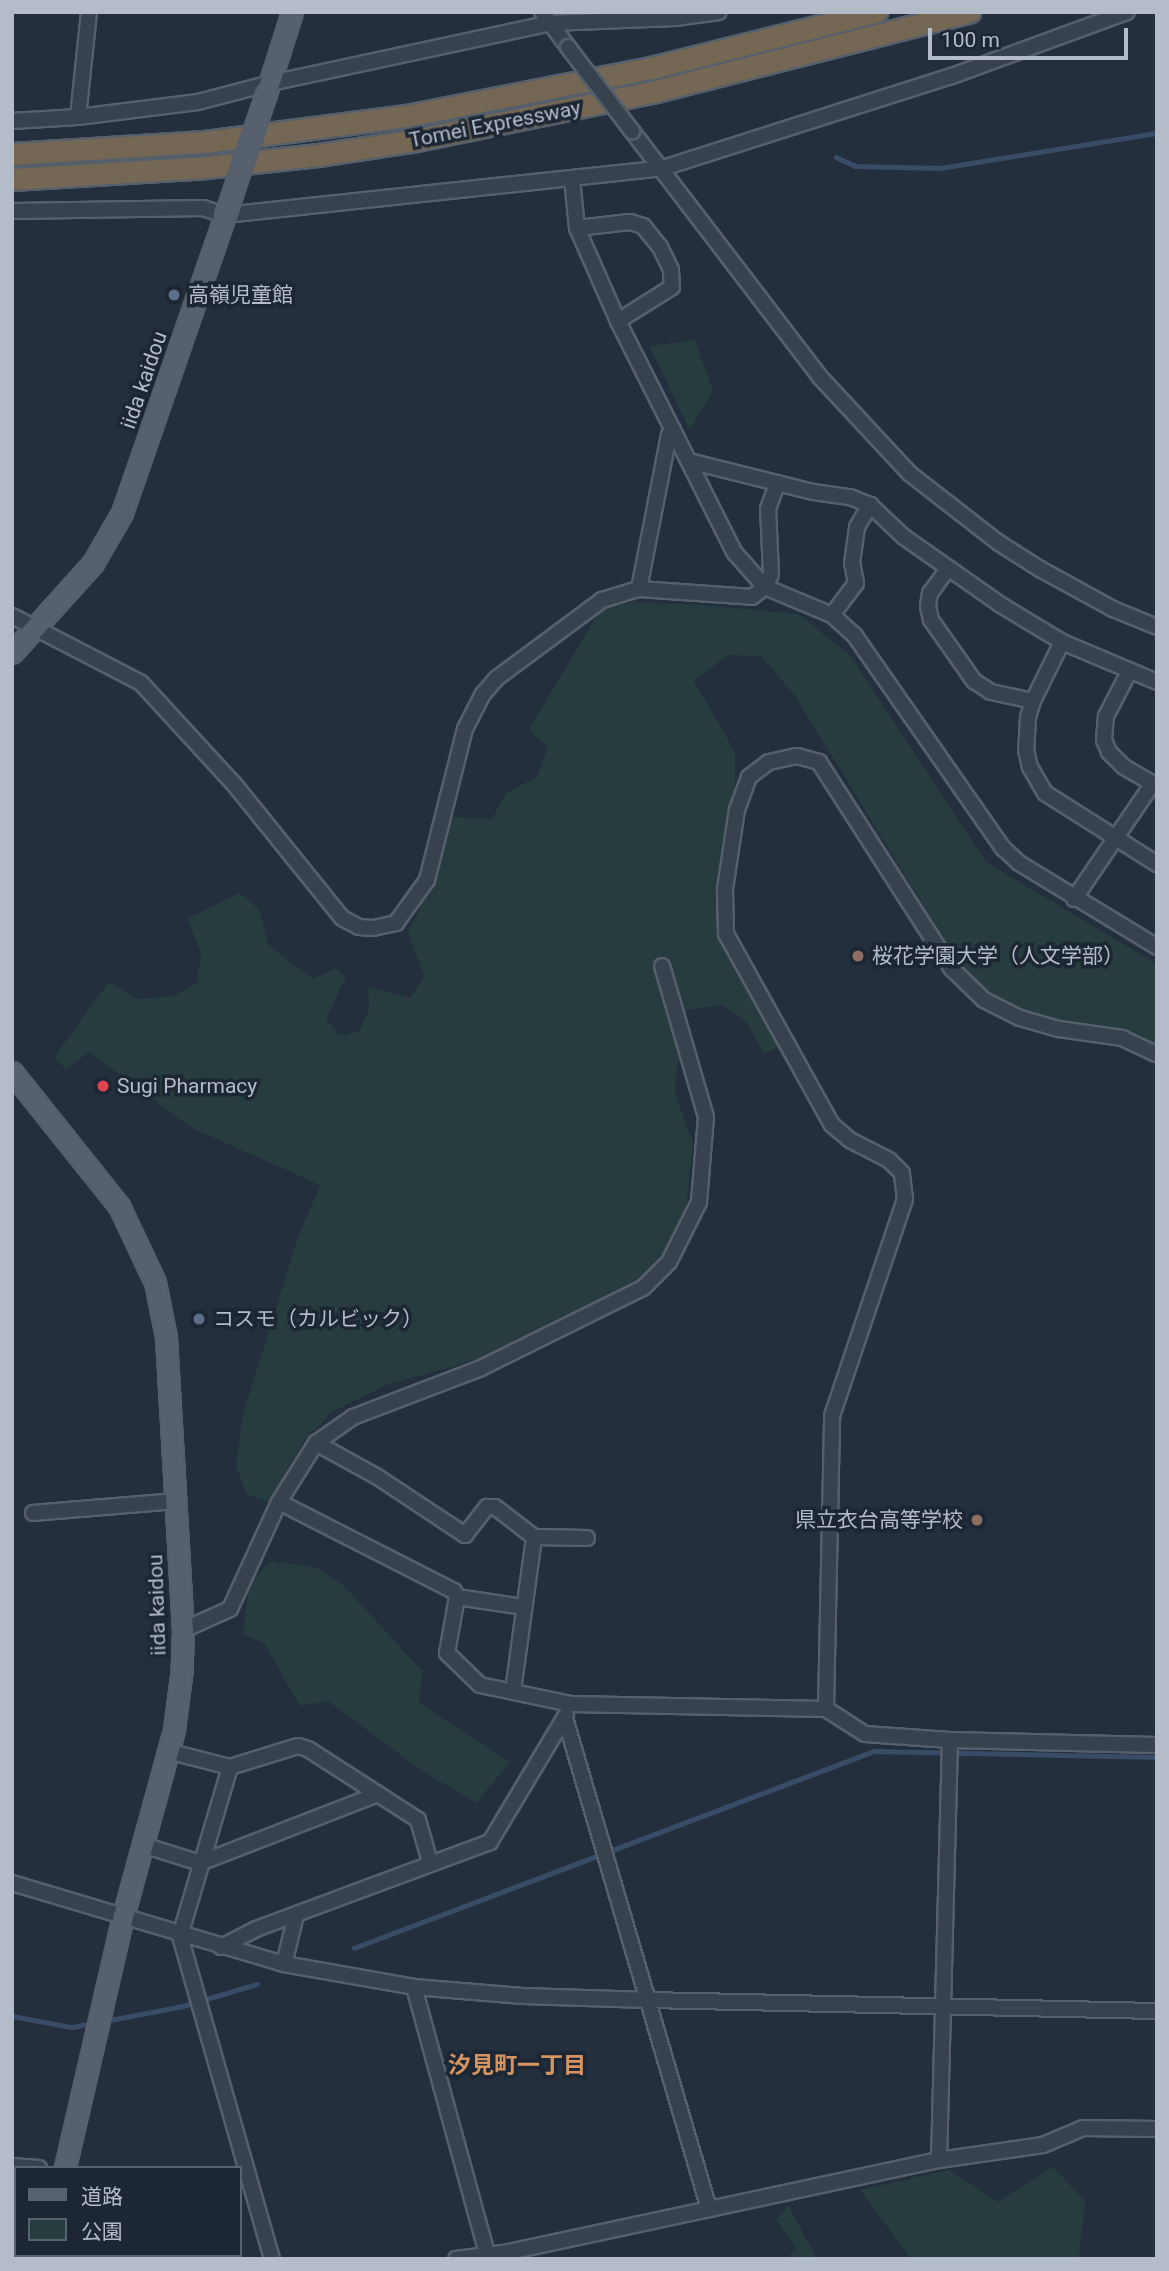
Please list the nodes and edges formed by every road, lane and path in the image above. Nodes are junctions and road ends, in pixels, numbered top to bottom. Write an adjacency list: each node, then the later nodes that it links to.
1 (89, 12): 10 (street)
2 (292, 12): 9 (main road, iida kaidou)
3 (719, 12): 7 (street)
4 (876, 12): 12 (highway, Tomei Expressway)
5 (969, 12): 15 (highway, Tomei Expressway)
6 (1127, 12): 13 (street)
7 (603, 16): 8 (street)
8 (546, 18): 9 (street); 13 (street, bridge)
9 (269, 88): 10 (street); 17 (main road, iida kaidou, bridge)
10 (78, 117): 11 (street)
11 (12, 121)
12 (12, 154)
13 (663, 168): 14 (street); 29 (street)
14 (572, 179): 17 (street); 18 (street)
15 (12, 180)
16 (12, 211): 17 (street)
17 (225, 215): 30 (main road, iida kaidou)
18 (577, 228): 19 (street); 19 (street)
19 (618, 321): 20 (street)
20 (673, 429): 21 (street); 26 (street)
21 (690, 461): 22 (street); 25 (street)
22 (777, 484): 23 (street); 25 (street)
23 (870, 505): 24 (street); 27 (street)
24 (947, 570): 31 (street); 35 (street)
25 (765, 587): 26 (street); 27 (street)
26 (639, 589): 30 (street)
27 (832, 615): 39 (street)
28 (12, 616): 30 (street)
29 (1157, 627)
30 (35, 629): 32 (main road, iida kaidou)
31 (1062, 642): 33 (street); 35 (street)
32 (12, 653)
33 (1129, 672): 34 (street); 36 (street)
34 (1157, 682)
35 (1032, 701): 37 (street)
36 (1155, 785): 37 (street)
37 (1114, 838): 38 (street); 39 (street)
38 (1157, 864)
39 (1074, 899): 40 (street)
40 (1157, 947)
41 (662, 966): 44 (street)
42 (1157, 1054): 55 (street)
43 (12, 1072): 45 (main road, iida kaidou)
44 (316, 1443): 46 (street); 48 (street)
45 (175, 1501): 47 (street); 52 (main road, iida kaidou)
46 (279, 1502): 50 (street); 52 (street)
47 (33, 1513)
48 (534, 1537): 49 (street); 51 (street)
49 (587, 1538)
50 (457, 1597): 51 (street); 53 (street)
51 (524, 1606): 53 (street)
52 (183, 1630): 59 (main road, iida kaidou)
53 (513, 1691): 54 (street)
54 (570, 1704): 55 (street); 56 (street)
55 (826, 1709): 57 (street)
56 (565, 1718): 63 (street); 72 (street)
57 (950, 1740): 58 (street); 73 (street)
58 (1157, 1745)
59 (167, 1751): 60 (street); 62 (main road, iida kaidou)
60 (230, 1767): 61 (street); 64 (street)
61 (378, 1794): 63 (street); 64 (street)
62 (142, 1845): 64 (street); 67 (main road, iida kaidou)
63 (430, 1862): 66 (street)
64 (200, 1863): 68 (street)
65 (12, 1883): 67 (street)
66 (296, 1915): 69 (street); 70 (street)
67 (123, 1916): 68 (street); 77 (main road, iida kaidou)
68 (180, 1936): 69 (street); 81 (street)
69 (221, 1947): 70 (street)
70 (284, 1964): 71 (street)
71 (414, 1987): 72 (street); 79 (street)
72 (648, 2000): 73 (street); 78 (street)
73 (941, 2004): 74 (street); 76 (street)
74 (1157, 2011)
75 (1157, 2129): 76 (street)
76 (939, 2160): 78 (street)
77 (65, 2166)
78 (709, 2209): 80 (street)
79 (487, 2254): 80 (street); 82 (street)
80 (512, 2256)
81 (272, 2259)
82 (456, 2259)

